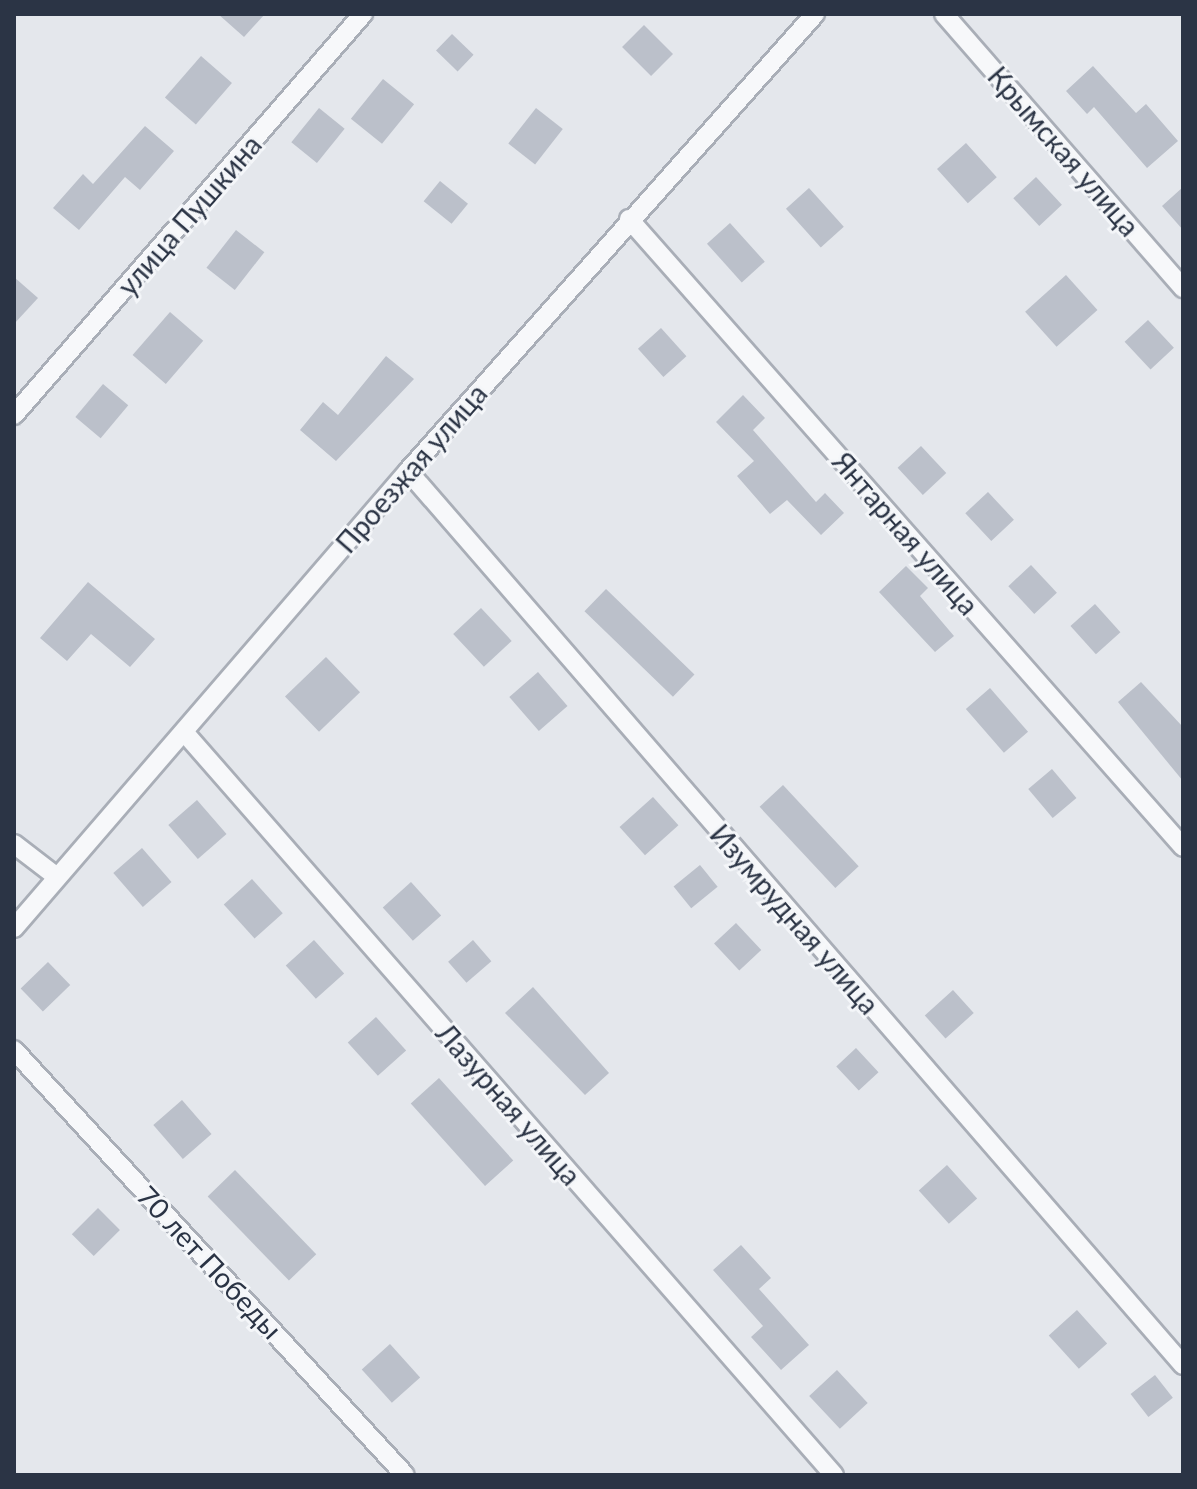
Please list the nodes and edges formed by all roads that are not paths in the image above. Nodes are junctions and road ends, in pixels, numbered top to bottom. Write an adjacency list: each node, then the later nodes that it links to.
1 (363, 14): 6 (street, улица Пушкина)
2 (815, 14): 4 (street, Проезжая улица)
3 (944, 14): 5 (street, Крымская улица)
4 (629, 219): 7 (street, Проезжая улица); 10 (street, Янтарная улица)
5 (1183, 288)
6 (14, 415)
7 (408, 471): 8 (street, Проезжая улица); 14 (street, Изумрудная улица)
8 (184, 732): 11 (street, Проезжая улица); 16 (street, Лазурная улица)
9 (14, 844): 11 (street)
10 (1183, 847)
11 (57, 877): 12 (street, Проезжая улица)
12 (14, 928)
13 (14, 1050): 15 (street, 70 лет Победы)
14 (1183, 1365)
15 (405, 1475)
16 (834, 1475)

